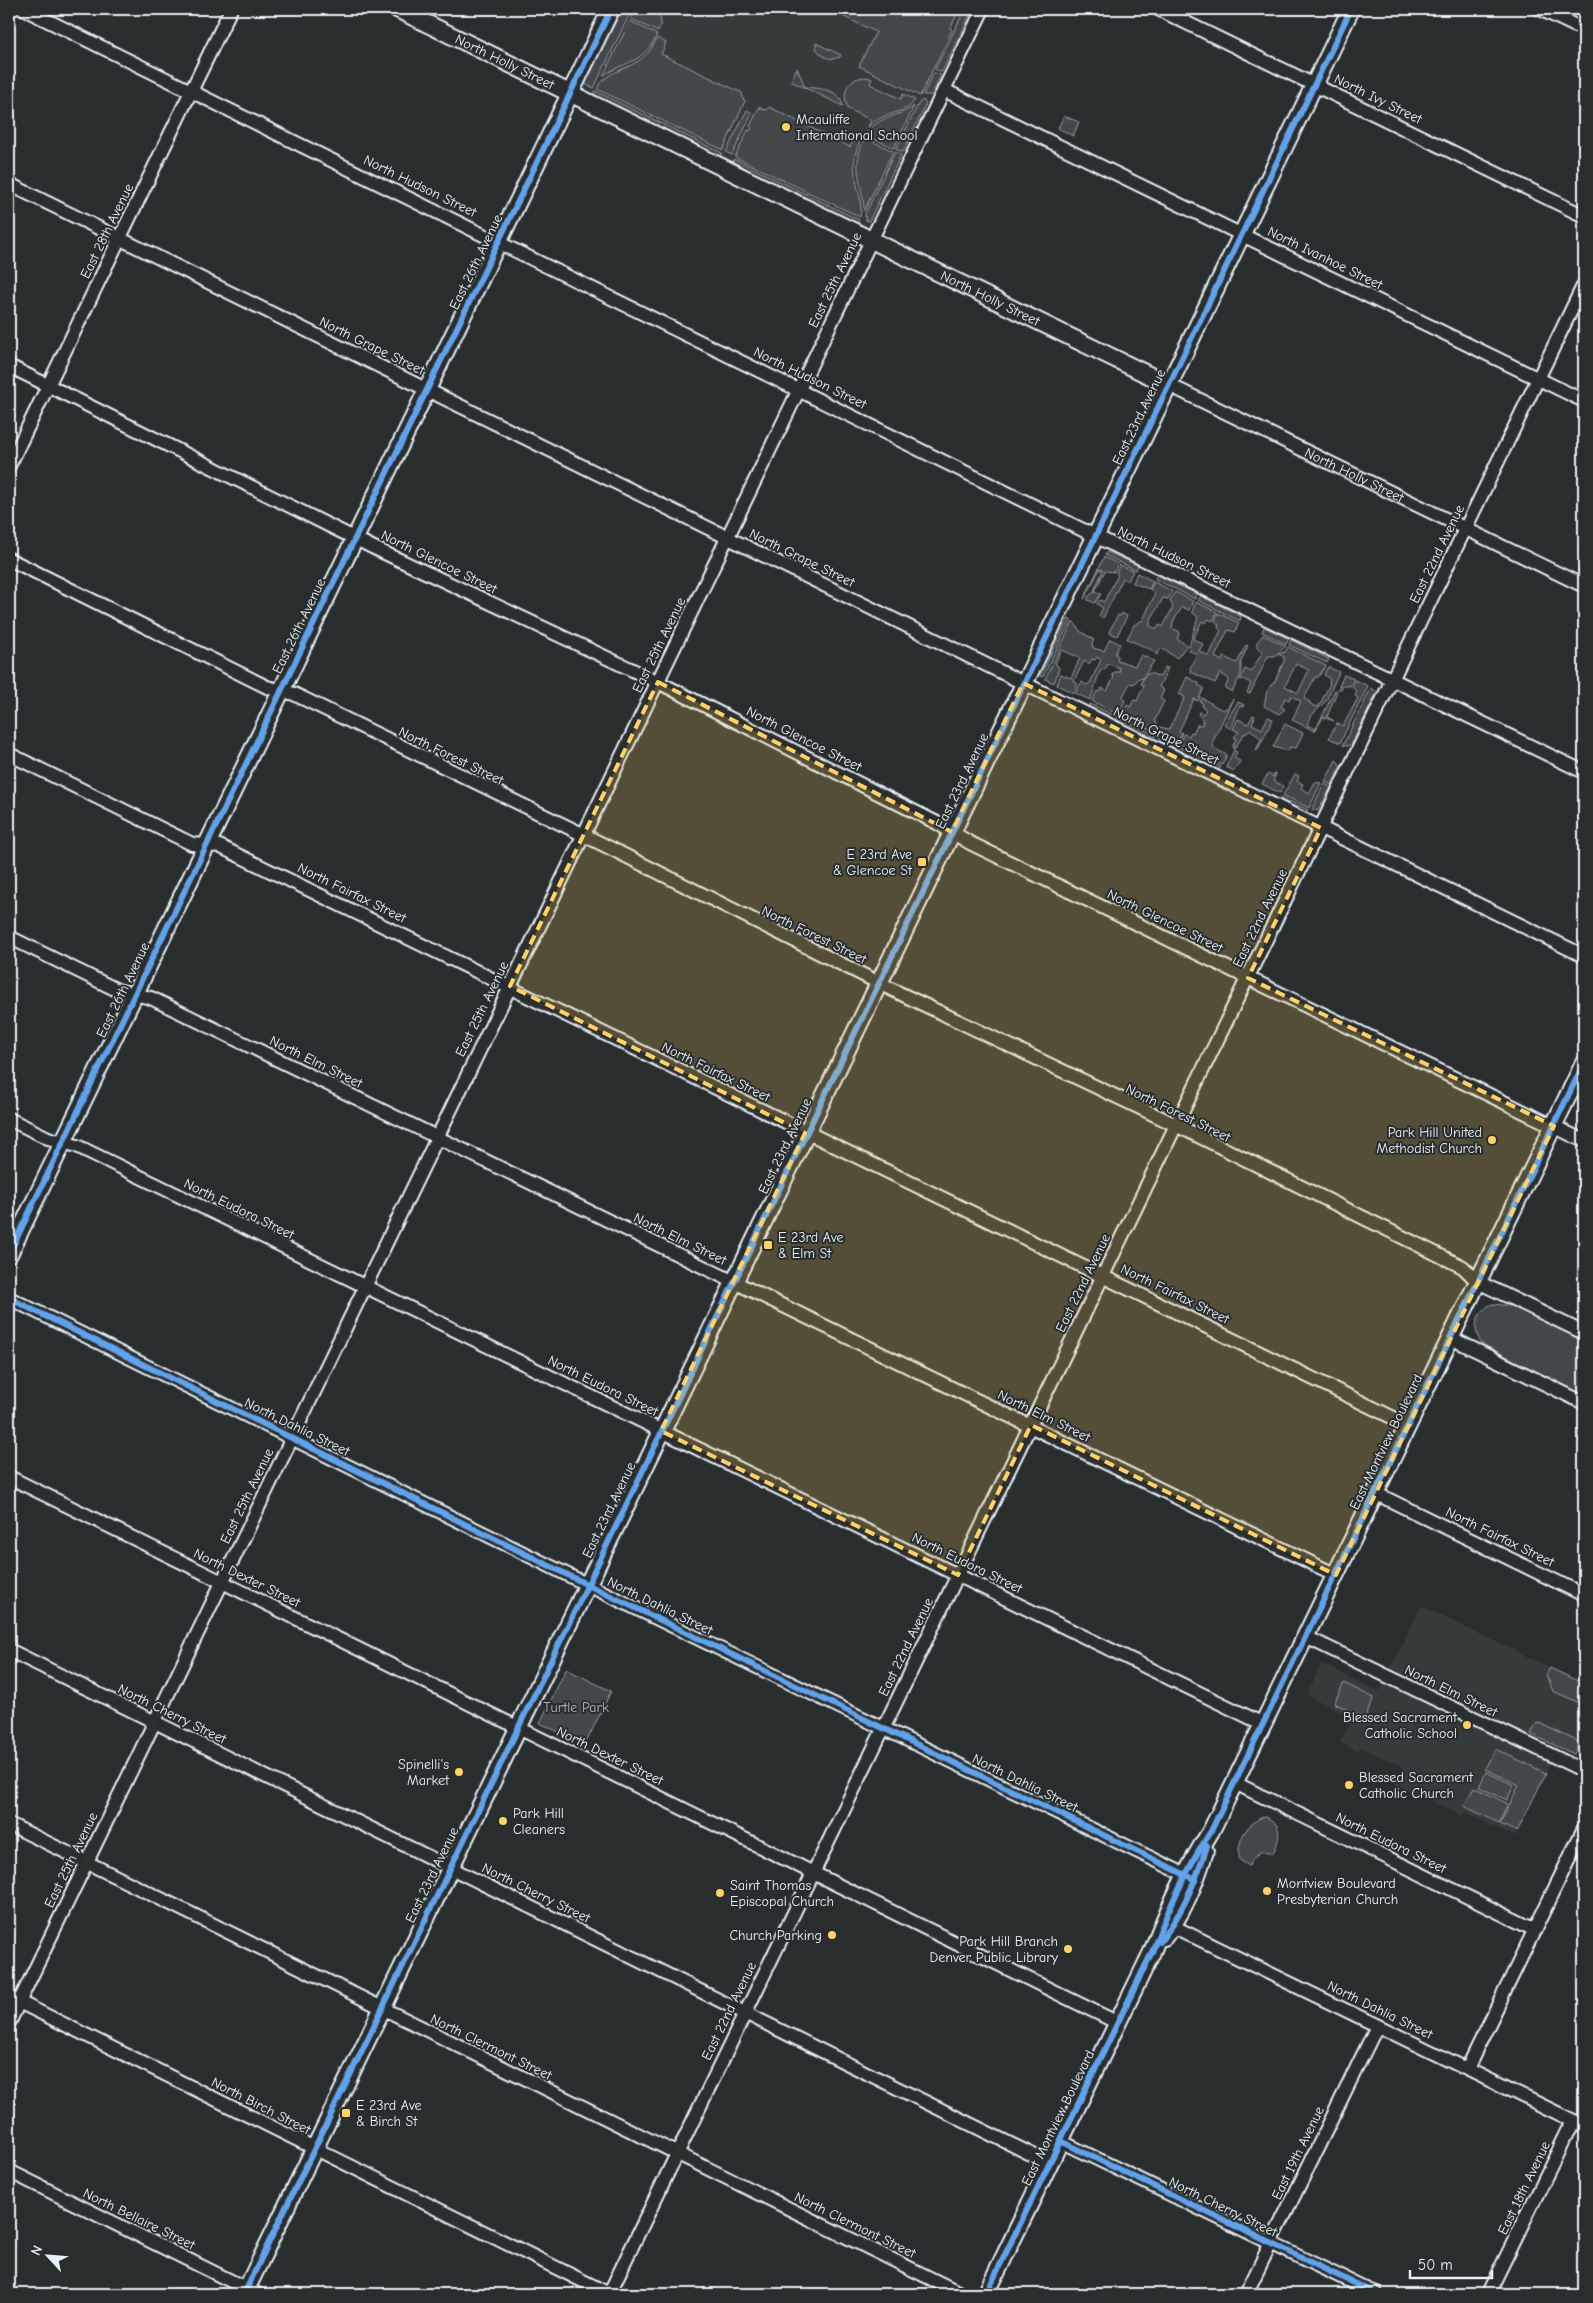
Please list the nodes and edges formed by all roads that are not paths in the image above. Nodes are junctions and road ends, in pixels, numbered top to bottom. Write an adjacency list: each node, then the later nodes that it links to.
1 (24, 9): 12 (street, North Hudson Street)
2 (231, 9): 12 (street, East 28th Avenue)
3 (397, 9): 13 (street, North Holly Street)
4 (611, 9): 13 (street, East 26th Avenue)
5 (983, 9): 11 (street, East 25th Avenue)
6 (1158, 9): 10 (street, North Ivy Street)
7 (1351, 9): 10 (street, East 23rd Avenue)
8 (1540, 9): 9 (street)
9 (1584, 30)
10 (1314, 85): 15 (street, North Ivy Street); 16 (street, East 23rd Avenue)
11 (944, 90): 16 (street, North Ivanhoe Street); 18 (street, East 25th Avenue)
12 (192, 91): 17 (street, East 28th Avenue); 19 (street, North Hudson Street)
13 (570, 94): 18 (street, North Holly Street); 19 (street, East 26th Avenue)
14 (9, 184): 17 (street, North Grape Street)
15 (1584, 216)
16 (1241, 234): 22 (street, North Ivanhoe Street); 24 (street, East 23rd Avenue)
17 (120, 238): 23 (street, East 28th Avenue); 26 (street, North Grape Street)
18 (871, 240): 24 (street, North Holly Street); 25 (street, East 25th Avenue)
19 (500, 242): 25 (street, North Hudson Street); 26 (street, East 26th Avenue)
20 (1584, 284): 22 (street, East 22nd Avenue)
21 (9, 366): 23 (street, North Glencoe Street)
22 (1539, 379): 27 (street, North Ivanhoe Street); 29 (street, East 22nd Avenue)
23 (48, 385): 28 (street, East 28th Avenue); 31 (street, North Glencoe Street)
24 (1169, 385): 29 (street, North Holly Street); 30 (street, East 23rd Avenue)
25 (799, 390): 30 (street, North Hudson Street); 32 (street, East 25th Avenue)
26 (427, 391): 31 (street, East 26th Avenue); 32 (street, North Grape Street)
27 (1584, 401)
28 (9, 466)
29 (1466, 528): 34 (street, North Holly Street); 35 (street, East 22nd Avenue)
30 (1095, 536): 35 (street, North Hudson Street); 37 (street, East 23rd Avenue)
31 (356, 538): 36 (street, North Glencoe Street); 38 (street, East 26th Avenue)
32 (728, 538): 36 (street, East 25th Avenue); 37 (street, North Grape Street)
33 (9, 559): 38 (street, North Forest Street)
34 (1584, 586)
35 (1393, 681): 40 (street, North Hudson Street); 41 (street, East 22nd Avenue)
36 (658, 682): 42 (street, North Glencoe Street); 43 (street, East 25th Avenue)
37 (1023, 683): 41 (street, North Grape Street); 42 (street, East 23rd Avenue)
38 (282, 692): 43 (street, North Forest Street); 44 (street, East 26th Avenue)
39 (9, 754): 44 (street, North Fairfax Street)
40 (1584, 772)
41 (1321, 828): 46 (street, North Grape Street); 47 (street, East 22nd Avenue)
42 (952, 832): 47 (street, North Glencoe Street); 48 (street, East 23rd Avenue)
43 (584, 835): 48 (street, North Forest Street); 49 (street, East 25th Avenue)
44 (207, 845): 49 (street, North Fairfax Street); 50 (street, East 26th Avenue)
45 (9, 937): 50 (street, North Elm Street)
46 (1584, 956)
47 (1248, 978): 53 (street, East 22nd Avenue); 54 (street, North Glencoe Street)
48 (878, 982): 53 (street, North Forest Street); 55 (street, East 23rd Avenue)
49 (510, 986): 55 (street, North Fairfax Street); 56 (street, East 25th Avenue)
50 (135, 994): 56 (street, North Elm Street); 58 (street, East 26th Avenue)
51 (1584, 1063): 54 (street, East Montview Boulevard)
52 (9, 1119): 58 (street, North Eudora Street)
53 (1176, 1125): 60 (street, East 22nd Avenue); 62 (street, North Forest Street)
54 (1554, 1126): 57 (street, North Glencoe Street); 62 (street, East Montview Boulevard)
55 (805, 1132): 60 (street, North Fairfax Street); 61 (street, East 23rd Avenue)
56 (436, 1138): 61 (street, North Elm Street); 63 (street, East 25th Avenue)
57 (1584, 1141)
58 (62, 1143): 59 (street, East 26th Avenue); 63 (street, North Eudora Street)
59 (9, 1254)
60 (1103, 1276): 68 (street, East 22nd Avenue); 69 (street, North Fairfax Street)
61 (733, 1282): 68 (street, North Elm Street); 70 (street, East 23rd Avenue)
62 (1478, 1282): 65 (street, North Forest Street); 66 (street, East Montview Boulevard)
63 (365, 1287): 70 (street, North Eudora Street); 71 (street, East 25th Avenue)
64 (9, 1298): 71 (street, North Dahlia Street)
65 (1584, 1333)
66 (1451, 1338): 67 (street); 69 (street, East Montview Boulevard)
67 (1584, 1403)
68 (1031, 1425): 74 (street, East 22nd Avenue); 75 (street, North Elm Street)
69 (1408, 1425): 73 (street, East Montview Boulevard)
70 (661, 1432): 74 (street, North Eudora Street); 77 (street, East 23rd Avenue)
71 (292, 1438): 76 (street, East 25th Avenue); 77 (street, North Dahlia Street)
72 (9, 1477): 76 (street, North Dexter Street)
73 (1375, 1493): 75 (street, East Montview Boulevard); 78 (street, North Fairfax Street)
74 (958, 1575): 82 (street, North Eudora Street); 84 (street, East 22nd Avenue)
75 (1336, 1575): 79 (street, East Montview Boulevard)
76 (222, 1582): 81 (street, East 25th Avenue); 83 (street, North Dexter Street)
77 (586, 1584): 83 (street, East 23rd Avenue); 84 (street, North Dahlia Street)
78 (1584, 1595)
79 (1306, 1637): 82 (street, East Montview Boulevard); 85 (street, North Elm Street)
80 (9, 1650): 81 (street, North Cherry Street)
81 (155, 1723): 89 (street, East 25th Avenue); 90 (street, North Cherry Street)
82 (1263, 1724): 86 (street, East Montview Boulevard)
83 (517, 1727): 90 (street, East 23rd Avenue); 91 (street, North Dexter Street)
84 (884, 1728): 91 (street, East 22nd Avenue); 92 (street, North Dahlia Street)
85 (1584, 1771)
86 (1234, 1784): 92 (street, East Montview Boulevard); 94 (street, North Eudora Street)
87 (9, 1824): 89 (street, North Clermont Street)
88 (1584, 1828): 94 (street)
89 (87, 1862): 95 (street, East 25th Avenue); 96 (street, North Clermont Street)
90 (449, 1868): 96 (street, East 23rd Avenue); 97 (street, North Cherry Street)
91 (813, 1873): 97 (street, East 22nd Avenue); 99 (street, North Dexter Street)
92 (1190, 1877): 93 (street, East Montview Boulevard)
93 (1168, 1924): 99 (street, East Montview Boulevard); 100 (street, North Dahlia Street)
94 (1535, 1930): 101 (street)
95 (14, 2000): 98 (street, East 25th Avenue); 104 (street, North Birch Street)
96 (381, 2009): 104 (street, East 23rd Avenue); 105 (street, North Clermont Street)
97 (745, 2014): 105 (street, East 22nd Avenue); 106 (street, North Cherry Street)
98 (9, 2023)
99 (1118, 2023): 103 (street, East Montview Boulevard)
100 (1377, 2026): 101 (street, North Dahlia Street); 108 (street, East 19th Avenue)
101 (1467, 2069): 102 (street, North Dahlia Street)
102 (1579, 2124): 115 (street, East 18th Avenue)
103 (1060, 2141): 106 (street, East Montview Boulevard); 108 (street, North Cherry Street)
104 (313, 2149): 109 (street, East 23rd Avenue); 110 (street, North Birch Street)
105 (677, 2154): 110 (street, East 22nd Avenue); 111 (street, North Clermont Street)
106 (1049, 2164): 112 (street, East Montview Boulevard)
107 (9, 2171): 109 (street, North Bellaire Street)
108 (1270, 2244): 113 (street, East 19th Avenue); 114 (street, North Cherry Street)
109 (249, 2293)
110 (609, 2294)
111 (962, 2294)
112 (986, 2294)
113 (1246, 2294)
114 (1376, 2294)
115 (1488, 2294)

